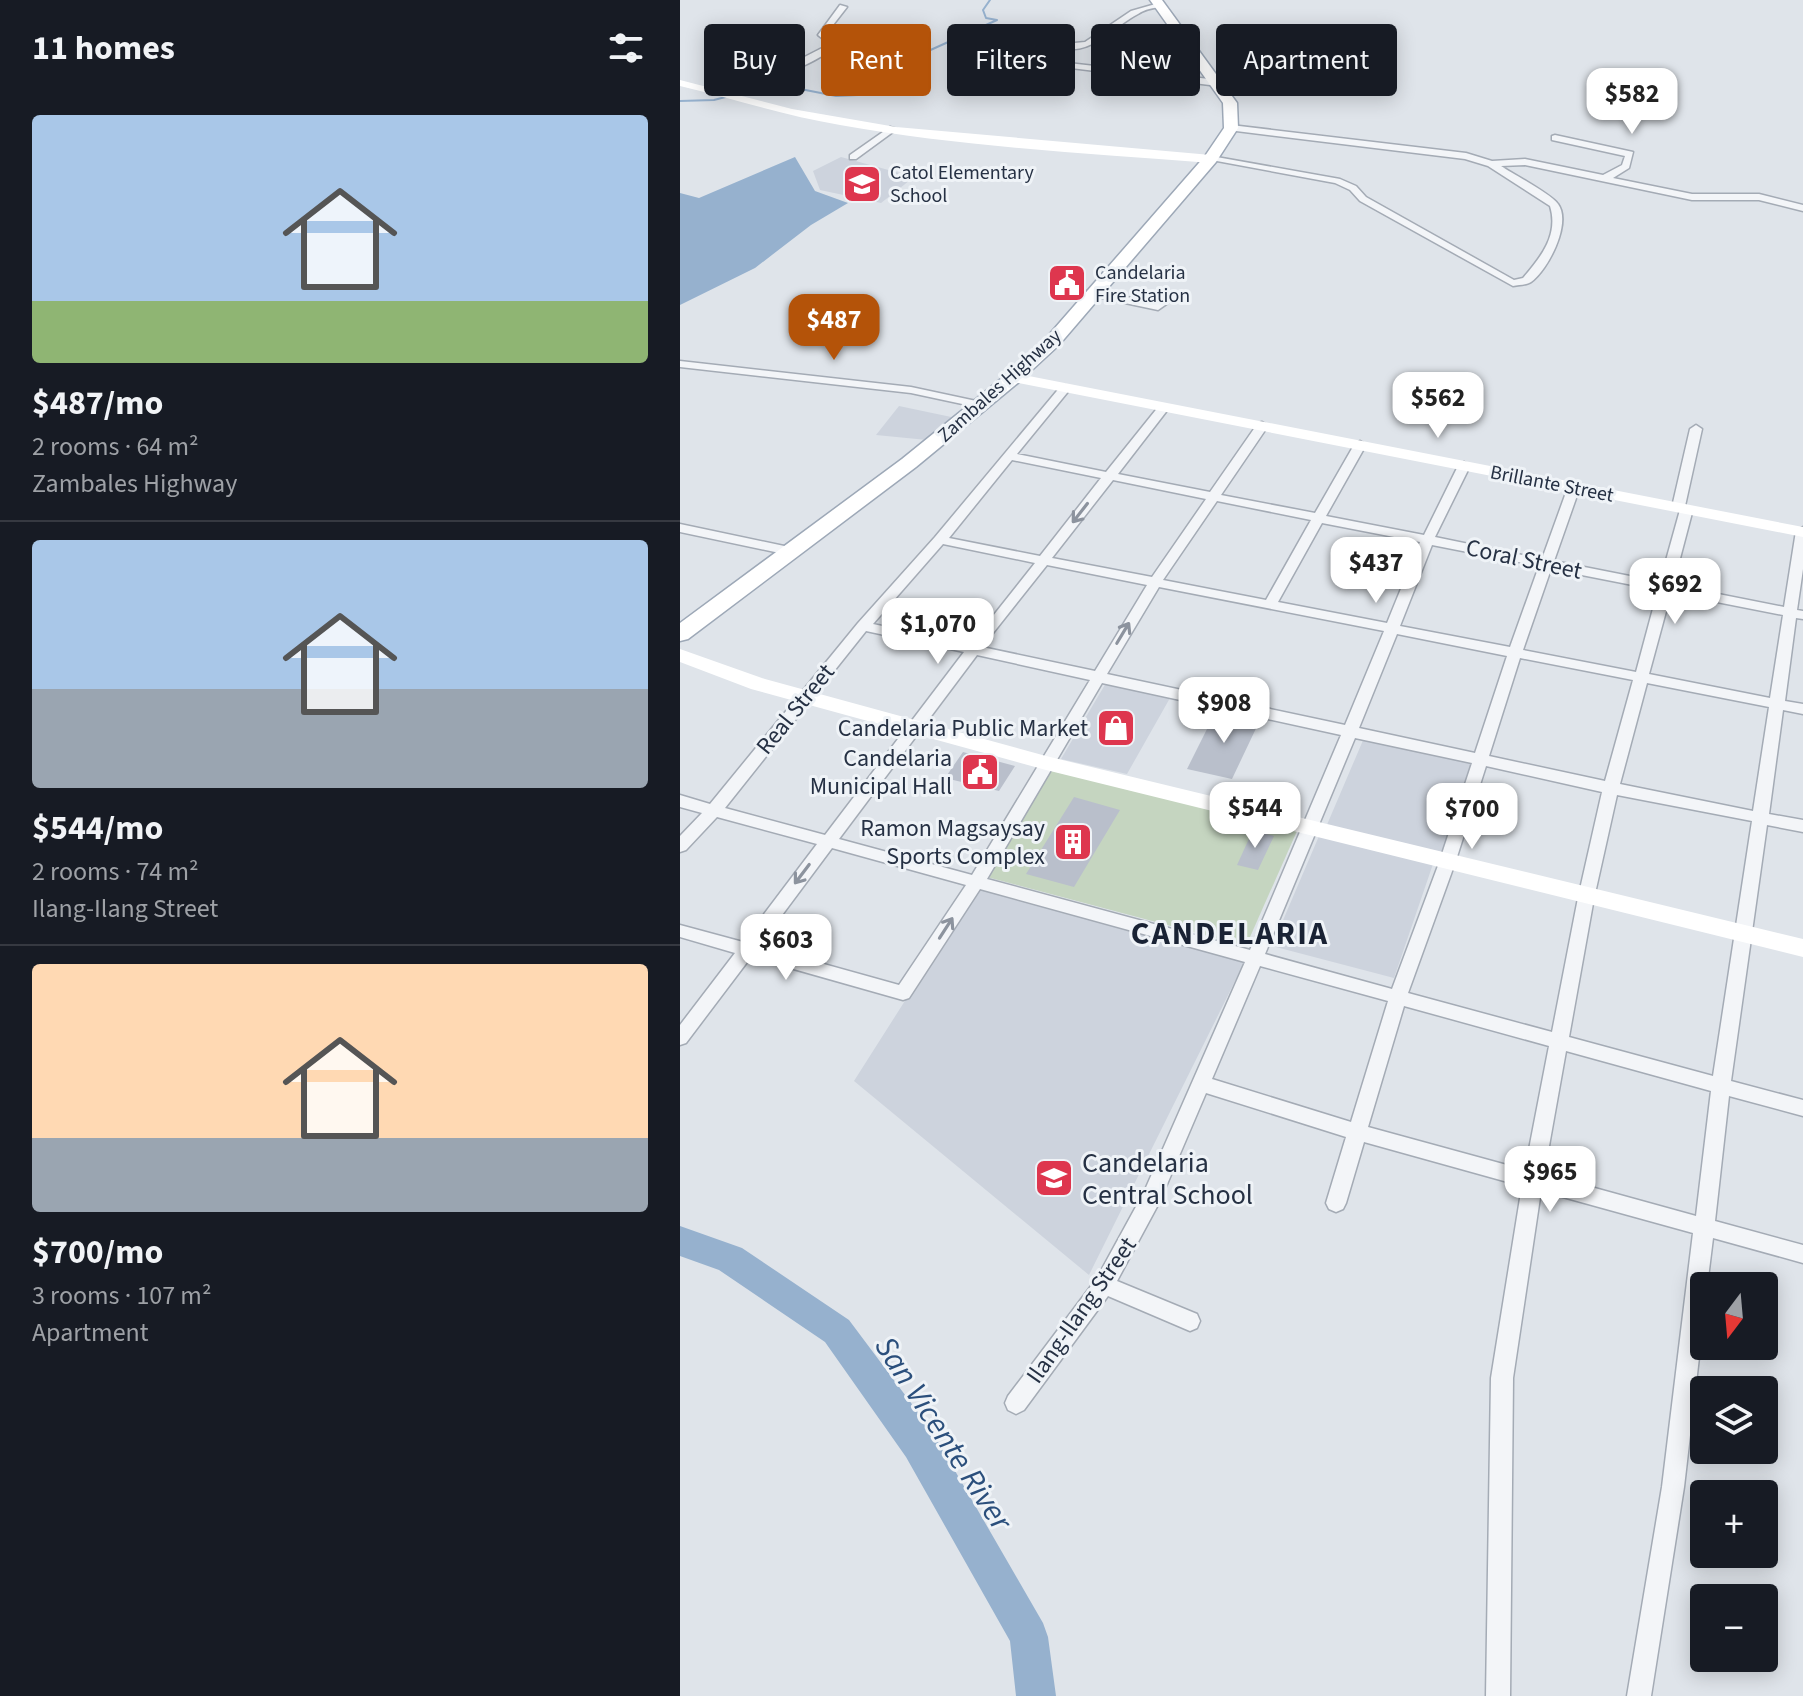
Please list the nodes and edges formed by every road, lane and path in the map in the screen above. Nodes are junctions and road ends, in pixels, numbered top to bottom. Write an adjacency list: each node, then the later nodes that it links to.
1 (1158, 2): 3 (street); 6 (main road)
2 (843, 7): 4 (street)
3 (1075, 45)
4 (805, 60)
5 (1075, 66): 8 (street)
6 (1216, 80)
7 (680, 83): 9 (street)
8 (1216, 83)
9 (704, 88)
10 (733, 96): 13 (street)
11 (1226, 96): 12 (main road)
12 (1231, 128): 16 (main road, Zambales Highway); 17 (street)
13 (893, 129): 15 (street); 16 (street)
14 (1555, 138): 18 (street)
15 (853, 157)
16 (1211, 159): 17 (street); 20 (main road, Zambales Highway)
17 (1491, 164): 18 (street)
18 (1605, 178): 19 (street)
19 (1803, 208)
20 (1091, 293): 21 (street); 23 (main road, Zambales Highway)
21 (1173, 296)
22 (680, 364): 25 (street)
23 (1013, 378): 24 (street, Brillante Street); 25 (main road, Zambales Highway)
24 (1065, 388): 26 (street, Brillante Street); 30 (street, Real Street)
25 (981, 405): 41 (main road, Zambales Highway)
26 (1163, 408): 27 (street, Brillante Street); 32 (street)
27 (1262, 426): 29 (street, Brillante Street); 34 (street)
28 (1696, 429): 35 (street)
29 (1360, 445): 31 (street, Brillante Street); 36 (street)
30 (1009, 456): 32 (street, Coral Street); 40 (street, Real Street)
31 (1464, 466): 33 (street, Brillante Street); 39 (street, Ilang-Ilang Street)
32 (1109, 476): 34 (street, Coral Street); 42 (street, one-way to 42)
33 (1574, 487): 35 (street, Brillante Street); 43 (street)
34 (1214, 498): 36 (street, Coral Street); 44 (street)
35 (1683, 508): 38 (street, Brillante Street); 45 (street)
36 (1317, 518): 39 (street, Coral Street); 46 (street)
37 (680, 528): 41 (street)
38 (1802, 532): 47 (street)
39 (1428, 539): 43 (street, Coral Street); 49 (street, Ilang-Ilang Street)
40 (940, 540): 42 (street); 48 (street, Real Street)
41 (789, 551): 50 (main road, Zambales Highway)
42 (1045, 560): 44 (street); 51 (street)
43 (1546, 564): 45 (street, Coral Street); 52 (street)
44 (1155, 582): 46 (street); 54 (street, one-way to 44)
45 (1665, 588): 47 (street, Coral Street); 55 (street)
46 (1270, 604): 49 (street)
47 (1797, 614): 57 (street)
48 (863, 626): 51 (street); 56 (street, Real Street)
49 (1392, 627): 52 (street); 60 (street, Ilang-Ilang Street)
50 (680, 634)
51 (973, 650): 54 (street); 59 (street)
52 (1515, 652): 55 (street); 61 (street)
53 (680, 655): 56 (street)
54 (1097, 676): 60 (street); 62 (street)
55 (1641, 678): 57 (street); 63 (street)
56 (804, 697): 59 (street); 65 (street, Real Street)
57 (1776, 704): 58 (street); 66 (street)
58 (1803, 709)
59 (917, 729): 62 (street); 69 (street)
60 (1351, 732): 61 (street); 68 (street, Ilang-Ilang Street)
61 (1479, 760): 63 (street); 71 (street)
62 (1046, 763): 68 (street); 72 (street)
63 (1611, 788): 66 (street); 73 (street)
64 (680, 801): 65 (street)
65 (714, 810): 69 (street); 70 (street, Real Street)
66 (1760, 817): 67 (street); 75 (street)
67 (1803, 826)
68 (1311, 828): 71 (street); 78 (street, Ilang-Ilang Street)
69 (826, 843): 72 (street); 77 (street, one-way to 77)
70 (680, 846)
71 (1447, 863): 73 (street); 79 (street)
72 (977, 881): 77 (street, one-way to 72); 78 (street)
73 (1586, 898): 75 (street); 81 (street)
74 (680, 931): 77 (street)
75 (1741, 934): 76 (street); 83 (street)
76 (1803, 948)
77 (746, 949): 80 (street)
78 (1254, 958): 79 (street); 82 (street, Ilang-Ilang Street)
79 (1398, 996): 81 (street); 85 (street)
80 (680, 1038)
81 (1559, 1039): 83 (street); 86 (street)
82 (1199, 1083): 85 (street); 90 (street, Ilang-Ilang Street)
83 (1721, 1086): 84 (street); 88 (street)
84 (1803, 1108)
85 (1357, 1132): 86 (street); 87 (street)
86 (1533, 1180): 88 (street); 93 (street)
87 (1336, 1203)
88 (1706, 1230): 89 (street); 94 (street)
89 (1803, 1254)
90 (1104, 1285): 91 (street); 92 (street, Ilang-Ilang Street)
91 (1190, 1321)
92 (1016, 1403)
93 (1498, 1696)
94 (1639, 1696)

